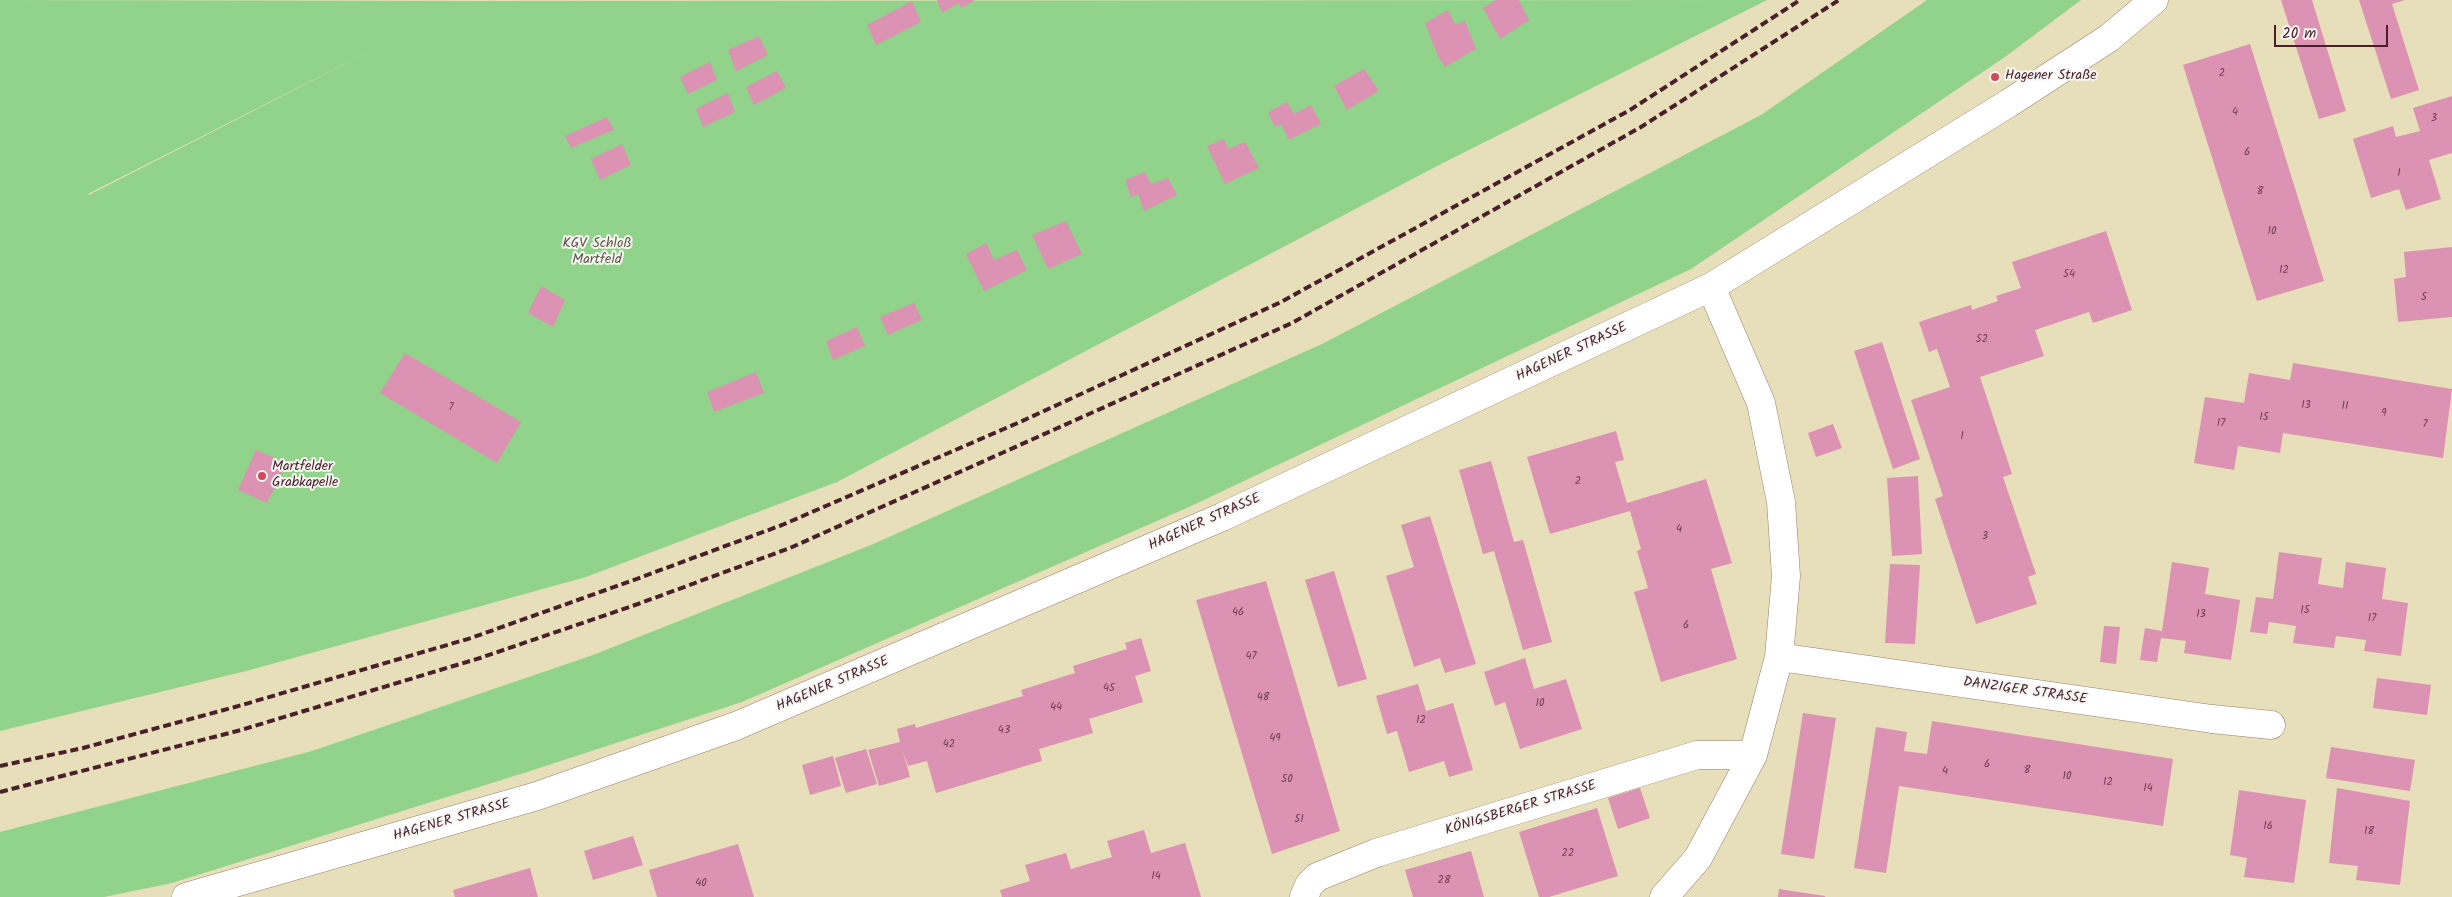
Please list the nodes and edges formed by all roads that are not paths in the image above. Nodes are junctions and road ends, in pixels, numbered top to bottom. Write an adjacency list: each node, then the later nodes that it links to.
1 (2154, 0): 2 (street, HAGENER STRASSE)
2 (1711, 287): 3 (street); 6 (street, HAGENER STRASSE)
3 (1779, 657): 4 (street, DANZIGER STRASSE); 5 (street)
4 (2271, 725)
5 (1753, 755): 7 (street, KÖNIGSBERGER STRASSE); 8 (street)
6 (186, 897)
7 (1304, 897)
8 (1664, 897)

